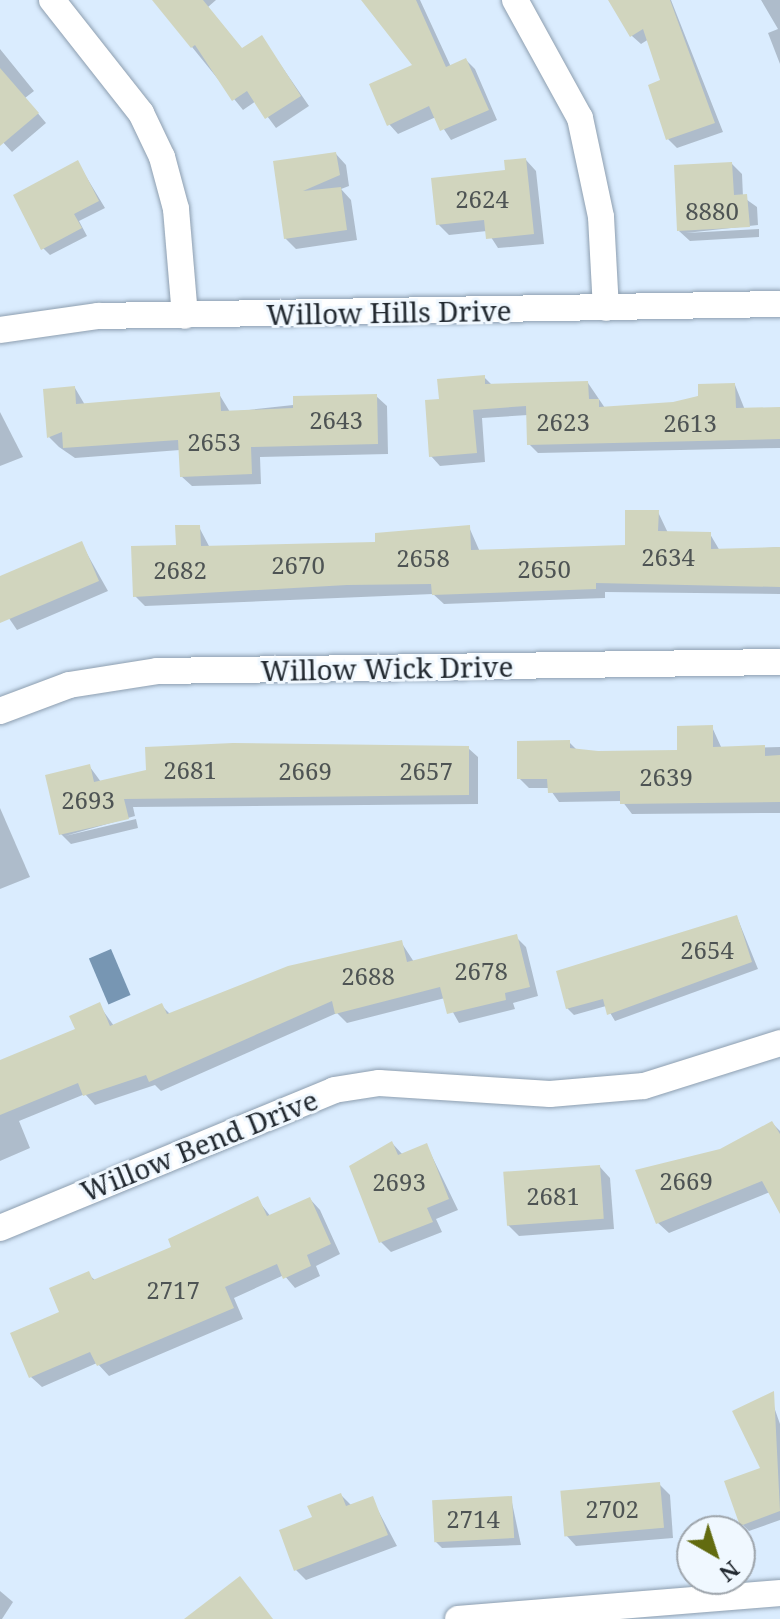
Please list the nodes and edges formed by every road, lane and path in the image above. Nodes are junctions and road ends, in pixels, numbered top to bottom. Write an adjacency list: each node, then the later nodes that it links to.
1 (52, 0): 5 (street)
2 (515, 0): 4 (street)
3 (780, 304): 4 (street, Willow Hills Drive)
4 (606, 308): 5 (street, Willow Hills Drive)
5 (185, 316): 6 (street, Willow Hills Drive)
6 (0, 330)
7 (780, 662): 8 (street, Willow Wick Drive)
8 (0, 711)
9 (780, 1043): 10 (street, Willow Bend Drive)
10 (0, 1228)
11 (780, 1593): 12 (street)
12 (458, 1619)

